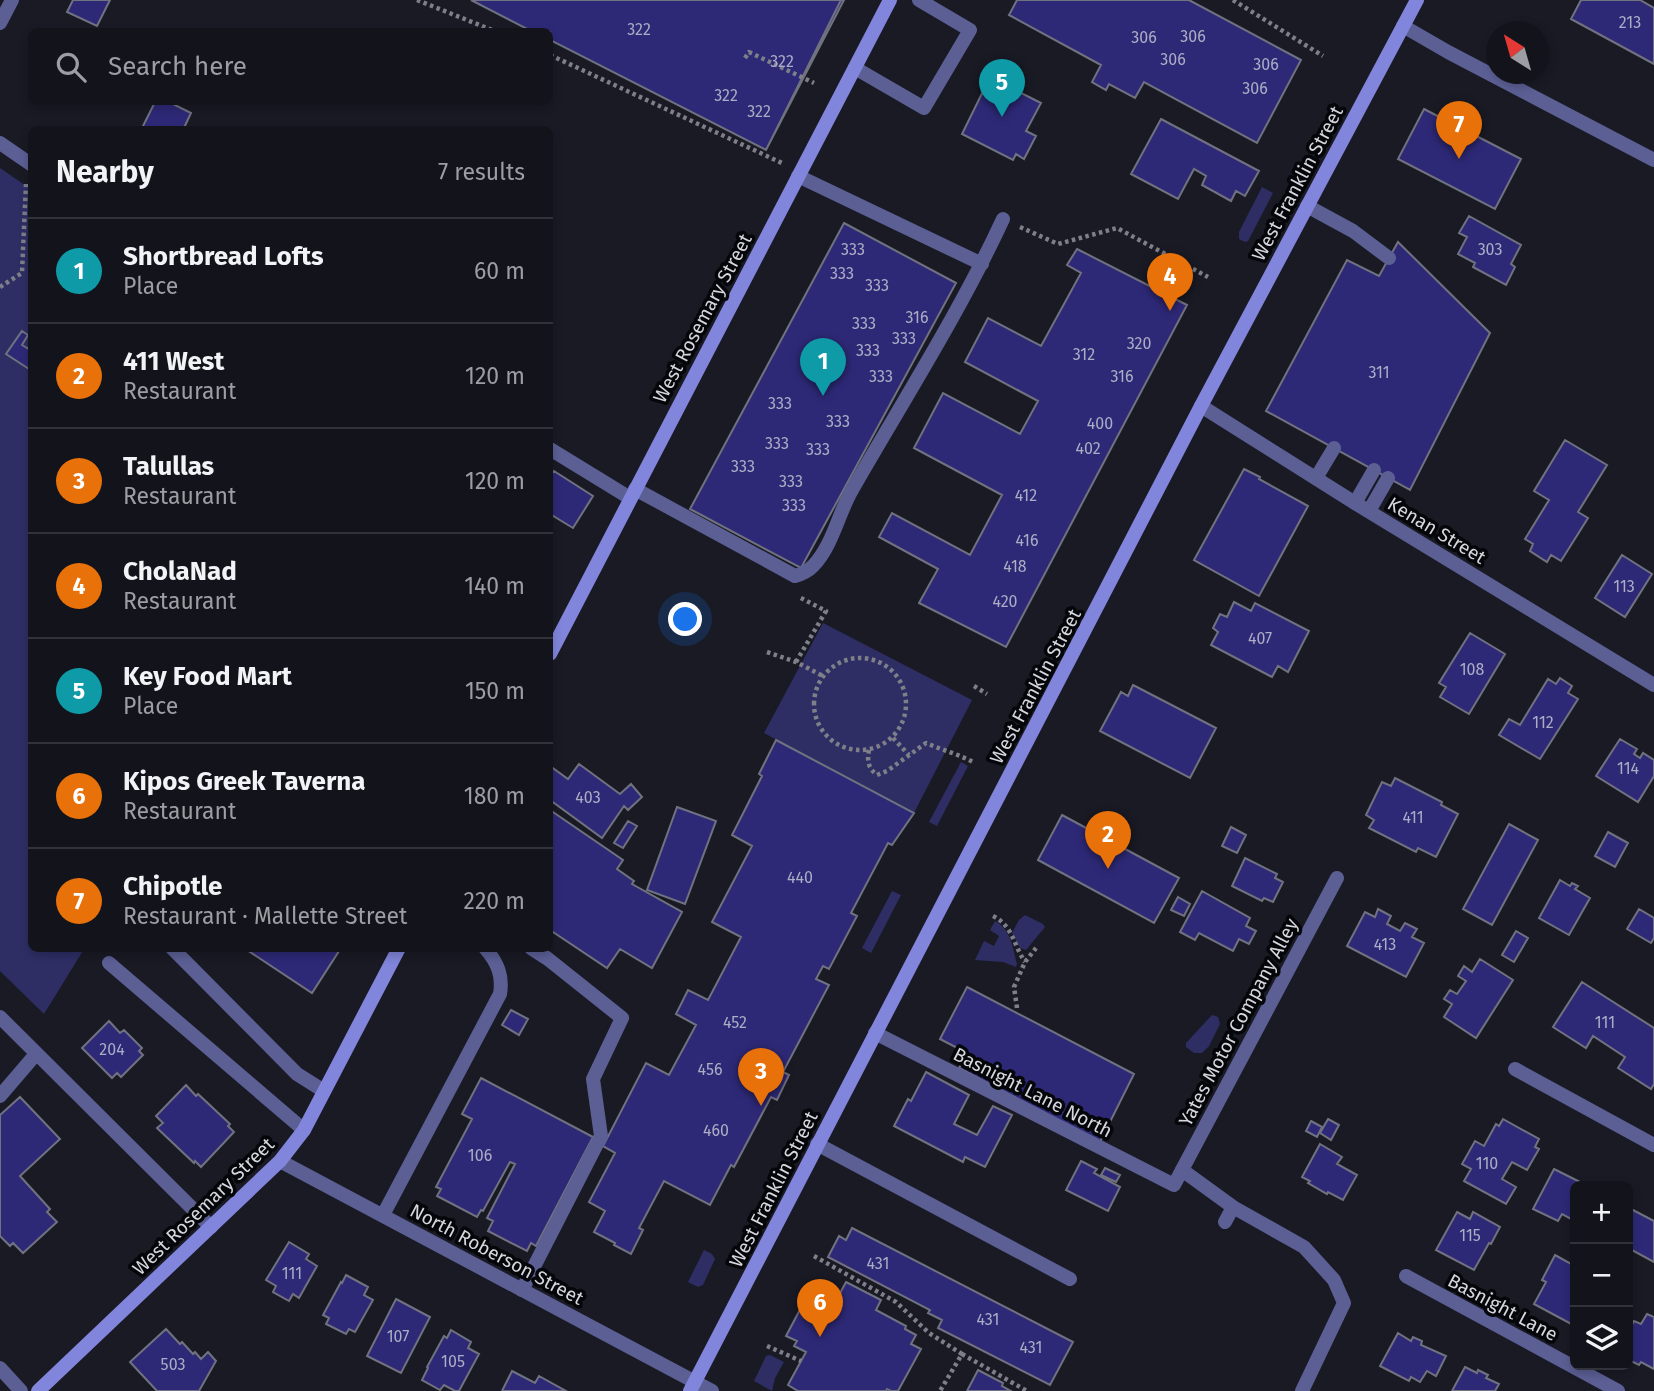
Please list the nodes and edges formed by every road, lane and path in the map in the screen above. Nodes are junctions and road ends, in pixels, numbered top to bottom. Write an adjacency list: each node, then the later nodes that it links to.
1 (12, 0): 7 (street)
2 (417, 0): 9 (path)
3 (890, 0): 13 (main road, West Rosemary Street)
4 (919, 0): 13 (street)
5 (1233, 0): 11 (path)
6 (1417, 0): 8 (main road, West Franklin Street)
7 (0, 23)
8 (1403, 26): 16 (street); 20 (main road, West Franklin Street)
9 (487, 28)
10 (553, 56): 18 (path)
11 (1323, 56)
12 (745, 58): 14 (path)
13 (855, 68): 18 (main road, West Rosemary Street)
14 (814, 83)
15 (0, 143): 17 (street)
16 (1654, 160)
17 (28, 171)
18 (799, 174): 23 (street); 34 (main road, West Rosemary Street)
19 (28, 186): 24 (path)
20 (1307, 206): 22 (street); 28 (main road, West Franklin Street)
21 (1003, 219): 23 (street); 25 (path)
22 (1389, 258)
23 (982, 264): 34 (street)
24 (22, 273): 26 (path); 27 (path)
25 (1208, 277)
26 (27, 280)
27 (0, 286)
28 (1201, 406): 32 (street, Kenan Street); 60 (main road, West Franklin Street)
29 (1334, 448): 32 (street)
30 (553, 451): 34 (street)
31 (1374, 470): 35 (street)
32 (1316, 478): 35 (street, Kenan Street)
33 (1388, 478): 36 (street)
34 (632, 493): 38 (main road, West Rosemary Street)
35 (1355, 503): 36 (street, Kenan Street)
36 (1369, 512): 42 (street, Kenan Street)
37 (826, 611): 40 (path)
38 (553, 648)
39 (767, 652): 40 (path)
40 (796, 662): 41 (path)
41 (823, 676): 45 (path); 46 (path)
42 (1654, 685)
43 (974, 686): 44 (path)
44 (987, 694)
45 (892, 738): 46 (path); 47 (path)
46 (869, 750): 47 (path)
47 (909, 755): 48 (path)
48 (973, 762)
49 (1337, 878): 69 (street, Yates Motor Company Alley)
50 (993, 916): 56 (path)
51 (1036, 948): 56 (path)
52 (176, 952): 63 (street)
53 (397, 952): 63 (main road, West Rosemary Street)
54 (488, 952): 72 (street)
55 (537, 952): 78 (street)
56 (1025, 962): 58 (path)
57 (109, 963): 65 (street)
58 (1017, 1008)
59 (0, 1017): 61 (street)
60 (875, 1033): 66 (main road, West Franklin Street); 70 (street, Basnight Lane North)
61 (36, 1054): 64 (street); 74 (street)
62 (1515, 1069): 67 (street)
63 (324, 1091): 65 (main road, West Rosemary Street)
64 (0, 1096)
65 (304, 1130): 68 (main road, West Rosemary Street)
66 (817, 1144): 77 (street); 83 (main road, West Franklin Street)
67 (1654, 1145)
68 (280, 1161): 72 (street, North Roberson Street); 74 (main road, West Rosemary Street)
69 (1182, 1170): 70 (street, Yates Motor Company Alley); 71 (street)
70 (1174, 1185)
71 (1233, 1208): 73 (street); 89 (street)
72 (383, 1215): 78 (street, North Roberson Street)
73 (1225, 1222)
74 (211, 1227): 85 (main road, West Rosemary Street)
75 (814, 1256): 80 (path)
76 (1406, 1276): 90 (street, Basnight Lane)
77 (1070, 1279)
78 (522, 1290): 83 (street, North Roberson Street)
79 (767, 1346): 81 (path)
80 (962, 1354): 87 (path); 88 (path)
81 (801, 1361)
82 (0, 1368): 84 (street)
83 (692, 1387): 86 (street, North Roberson Street)
84 (22, 1391)
85 (38, 1391)
86 (712, 1391)
87 (940, 1391)
88 (1027, 1391)
89 (1302, 1391)
90 (1618, 1391)

